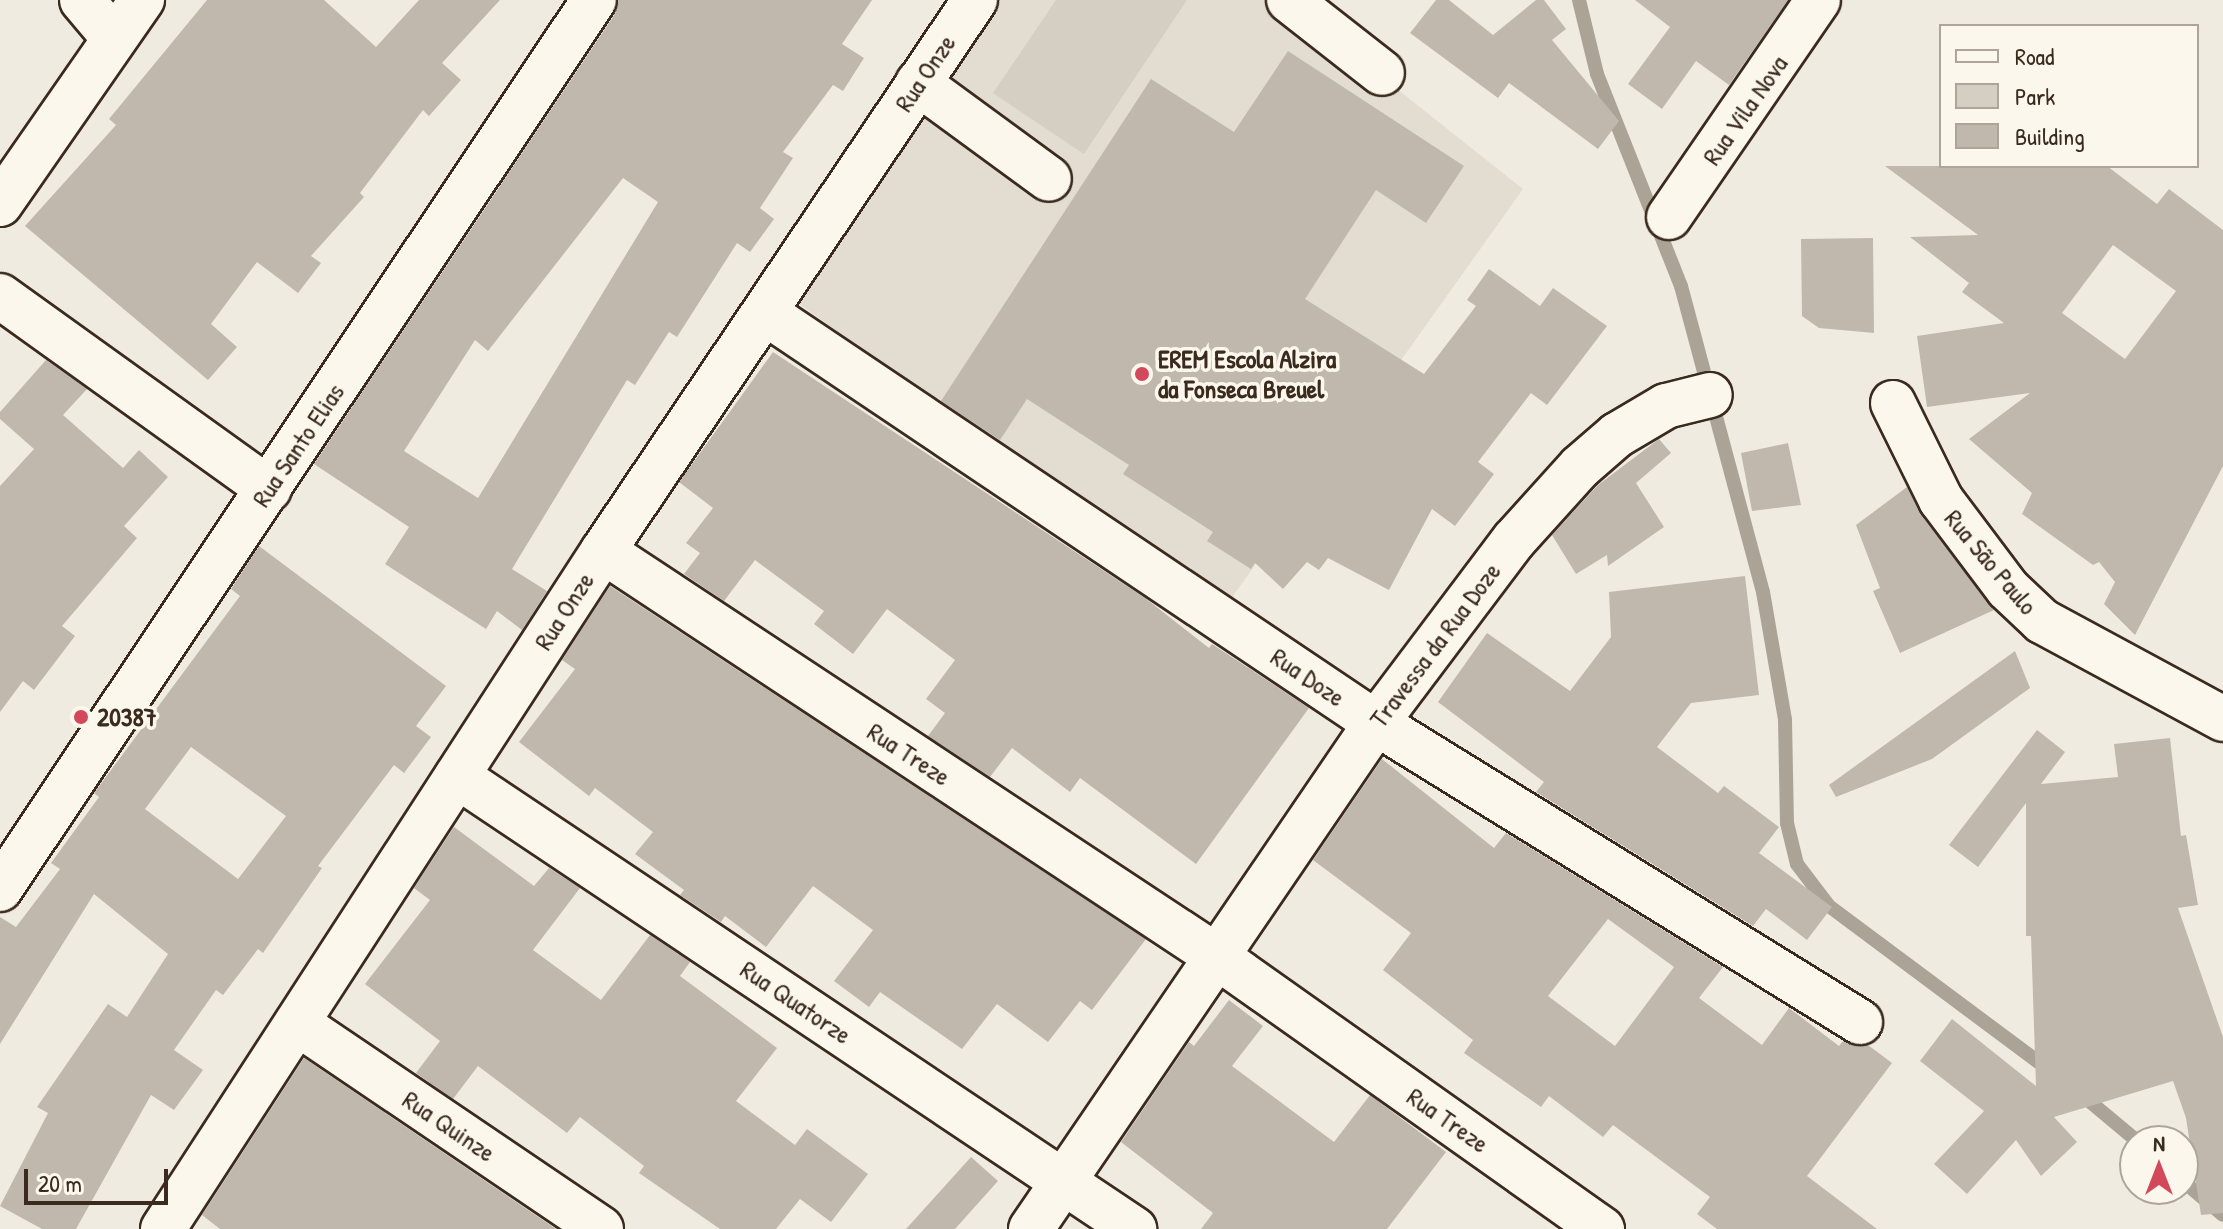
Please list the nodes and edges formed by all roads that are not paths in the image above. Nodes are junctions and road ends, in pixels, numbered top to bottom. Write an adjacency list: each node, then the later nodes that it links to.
1 (82, 0): 7 (street)
2 (142, 0): 7 (street)
3 (594, 0): 17 (street, Rua Santo Elias)
4 (975, 0): 9 (street, Rua Onze)
5 (1289, 0): 8 (street)
6 (1818, 0): 12 (street, Rua Vila Nova)
7 (114, 38): 11 (street)
8 (1382, 73)
9 (918, 83): 10 (street); 14 (street, Rua Onze)
10 (1049, 179)
11 (0, 204)
12 (1669, 217)
13 (0, 296): 17 (street)
14 (767, 314): 18 (street, Rua Onze); 20 (street, Rua Doze)
15 (1710, 395): 20 (street, Travessa da Rua Doze)
16 (1893, 403): 19 (street, Rua São Paulo)
17 (269, 489): 22 (street, Rua Santo Elias)
18 (603, 551): 21 (street, Rua Onze); 23 (street, Rua Treze)
19 (2223, 719)
20 (1376, 723): 23 (street, Travessa da Rua Doze); 24 (street, Rua Doze)
21 (457, 776): 25 (street, Rua Onze); 26 (street, Rua Quatorze)
22 (0, 889)
23 (1216, 956): 26 (street); 31 (street, Rua Treze)
24 (1860, 1022)
25 (297, 1023): 27 (street, Rua Onze); 28 (street, Rua Quinze)
26 (1062, 1179): 29 (street); 30 (street, Rua Quatorze)
27 (163, 1229)
28 (601, 1229)
29 (1031, 1229)
30 (1134, 1229)
31 (1602, 1229)

